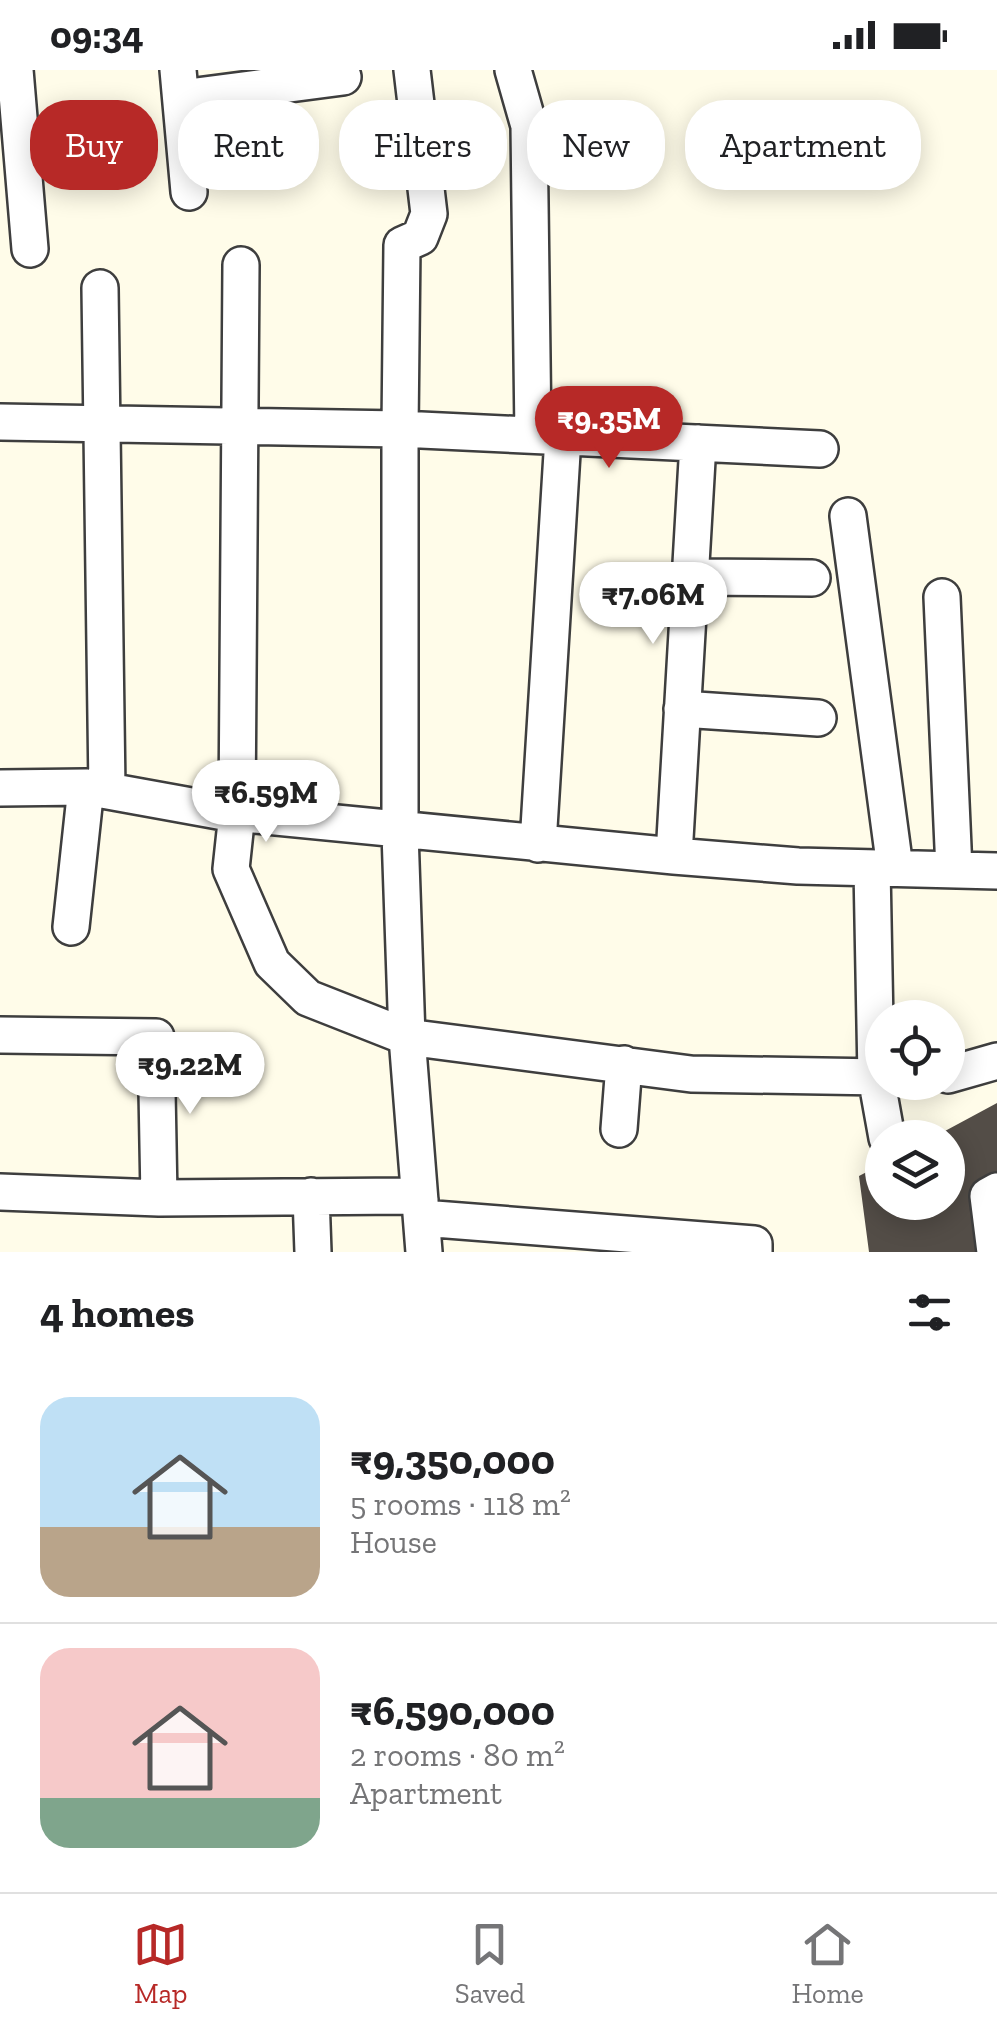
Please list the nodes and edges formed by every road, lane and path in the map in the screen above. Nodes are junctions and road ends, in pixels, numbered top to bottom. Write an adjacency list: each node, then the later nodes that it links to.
1 (16, 70): 7 (street)
2 (412, 70): 13 (street)
3 (513, 70): 14 (street)
4 (344, 77): 5 (street)
5 (180, 84): 6 (street)
6 (189, 192)
7 (30, 249)
8 (241, 265): 12 (street)
9 (100, 288): 11 (street)
10 (0, 422): 11 (street)
11 (101, 426): 12 (street); 24 (street)
12 (240, 427): 13 (street); 25 (street)
13 (400, 429): 14 (street); 26 (street)
14 (548, 436): 15 (street); 27 (street)
15 (698, 443): 16 (street); 18 (street)
16 (820, 449)
17 (848, 516): 29 (street)
18 (690, 577): 19 (street); 21 (street)
19 (812, 578)
20 (942, 597): 30 (street)
21 (682, 709): 22 (street); 28 (street)
22 (818, 718)
23 (0, 788): 24 (street)
24 (96, 788): 25 (street); 32 (street)
25 (237, 813): 26 (street); 35 (street)
26 (400, 832): 27 (street); 35 (street)
27 (538, 844): 28 (street)
28 (674, 856): 29 (street)
29 (884, 868): 30 (street); 33 (street)
30 (954, 870): 31 (street)
31 (997, 871)
32 (71, 928)
33 (881, 1000)
34 (0, 1035): 44 (street)
35 (407, 1037): 37 (street); 45 (street)
36 (997, 1061): 38 (street)
37 (624, 1064): 39 (street); 40 (street)
38 (965, 1070)
39 (865, 1077)
40 (619, 1128)
41 (997, 1191): 48 (street)
42 (0, 1192): 44 (street)
43 (311, 1196): 44 (street); 45 (street); 46 (street)
44 (159, 1198)
45 (422, 1223): 47 (street)
46 (314, 1252)
47 (754, 1252)
48 (995, 1252)

